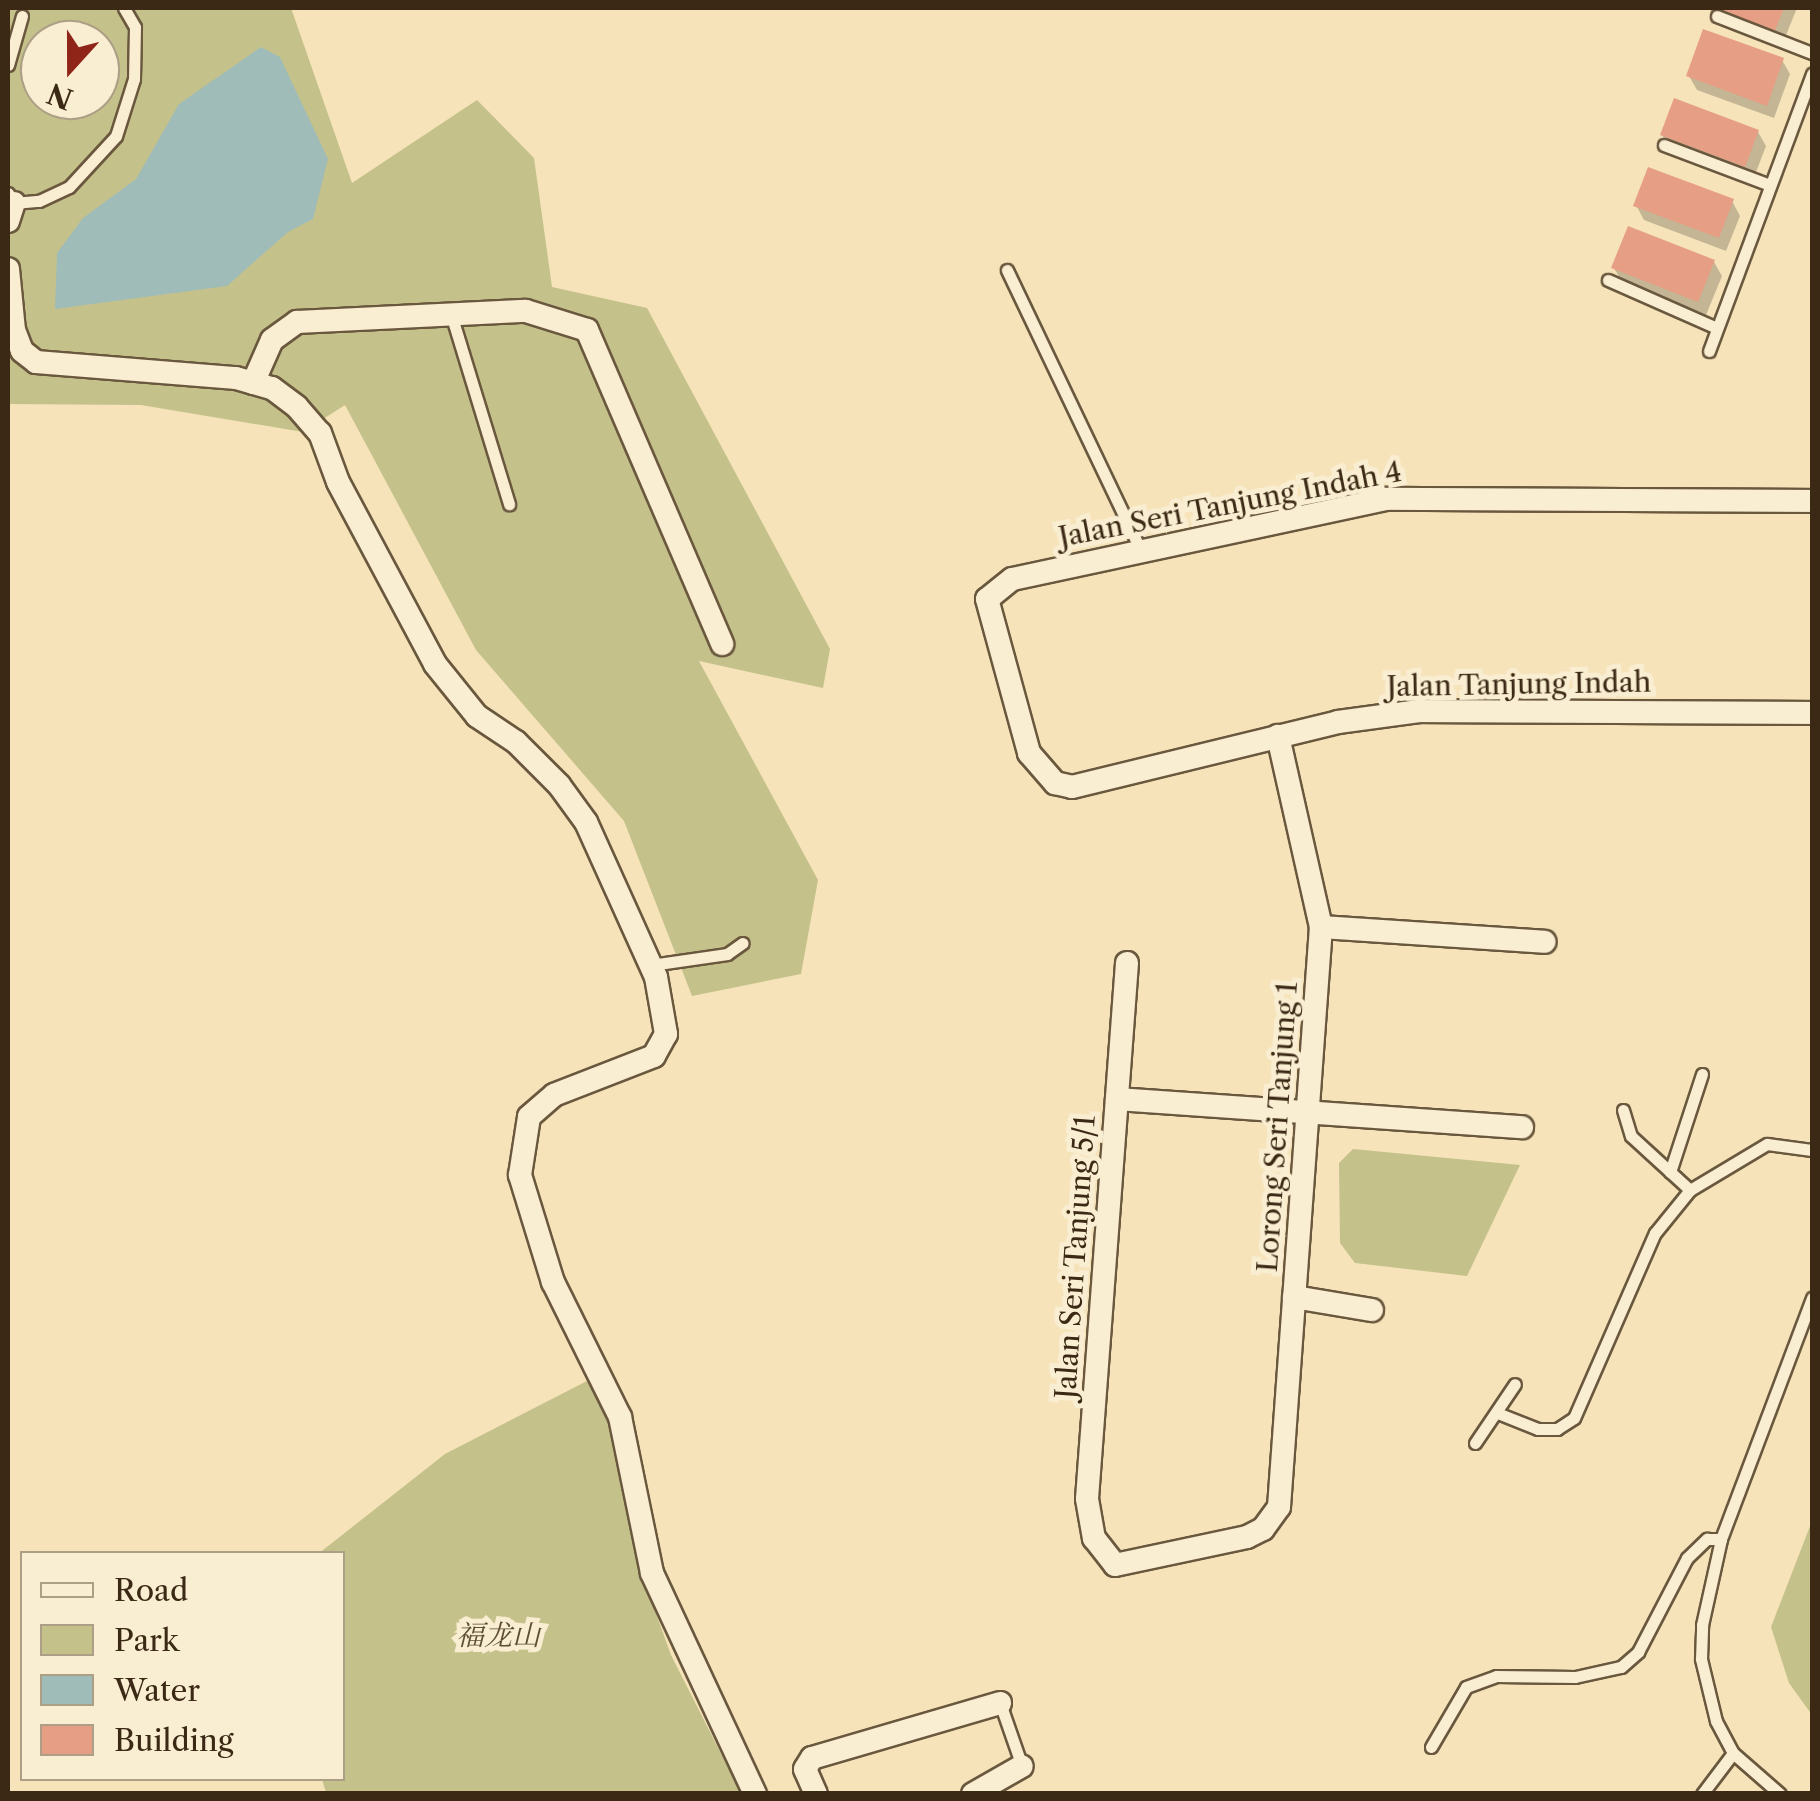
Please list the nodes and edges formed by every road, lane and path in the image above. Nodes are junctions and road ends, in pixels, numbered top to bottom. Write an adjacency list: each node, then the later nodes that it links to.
1 (124, 8): 9 (lane)
2 (22, 16): 5 (lane)
3 (1717, 16): 4 (lane)
4 (1812, 53)
5 (8, 65)
6 (1812, 74): 8 (lane)
7 (1664, 145): 8 (lane)
8 (1770, 185): 14 (lane)
9 (10, 206)
10 (8, 269): 16 (street)
11 (1007, 270): 19 (lane)
12 (1608, 280): 14 (lane)
13 (451, 314): 16 (street); 18 (lane); 20 (street)
14 (1717, 328): 15 (lane)
15 (1709, 351)
16 (253, 383): 28 (street)
17 (1812, 501): 19 (street, Jalan Seri Tanjung Indah 4)
18 (509, 504)
19 (1141, 551): 23 (street, Jalan Seri Tanjung Indah 4)
20 (722, 644)
21 (1812, 713): 22 (street, Jalan Tanjung Indah)
22 (1278, 736): 23 (street, Jalan Tanjung Indah); 24 (street, Lorong Seri Tanjung 1)
23 (1055, 782)
24 (1321, 927): 25 (street); 31 (street, Lorong Seri Tanjung 1)
25 (1544, 942)
26 (742, 943): 28 (lane)
27 (1127, 963): 30 (street, Jalan Seri Tanjung 5/1)
28 (651, 965): 49 (street)
29 (1702, 1074): 35 (lane)
30 (1117, 1099): 31 (street); 43 (street, Jalan Seri Tanjung 5/1)
31 (1308, 1110): 33 (street); 37 (street, Lorong Seri Tanjung 1)
32 (1624, 1110): 35 (lane)
33 (1522, 1127)
34 (1812, 1150): 36 (lane)
35 (1670, 1172): 36 (lane)
36 (1690, 1190): 41 (lane)
37 (1294, 1296): 39 (street); 43 (street, Lorong Seri Tanjung 1)
38 (1812, 1298): 44 (lane)
39 (1372, 1310)
40 (1515, 1384): 41 (lane)
41 (1500, 1414): 42 (lane)
42 (1475, 1443)
43 (1268, 1524)
44 (1720, 1539): 46 (lane); 47 (lane)
45 (1000, 1703): 48 (lane); 50 (street)
46 (1431, 1747)
47 (1734, 1753): 52 (lane); 53 (lane)
48 (1022, 1766): 51 (street)
49 (754, 1794)
50 (816, 1794)
51 (973, 1794)
52 (1702, 1794)
53 (1780, 1794)

